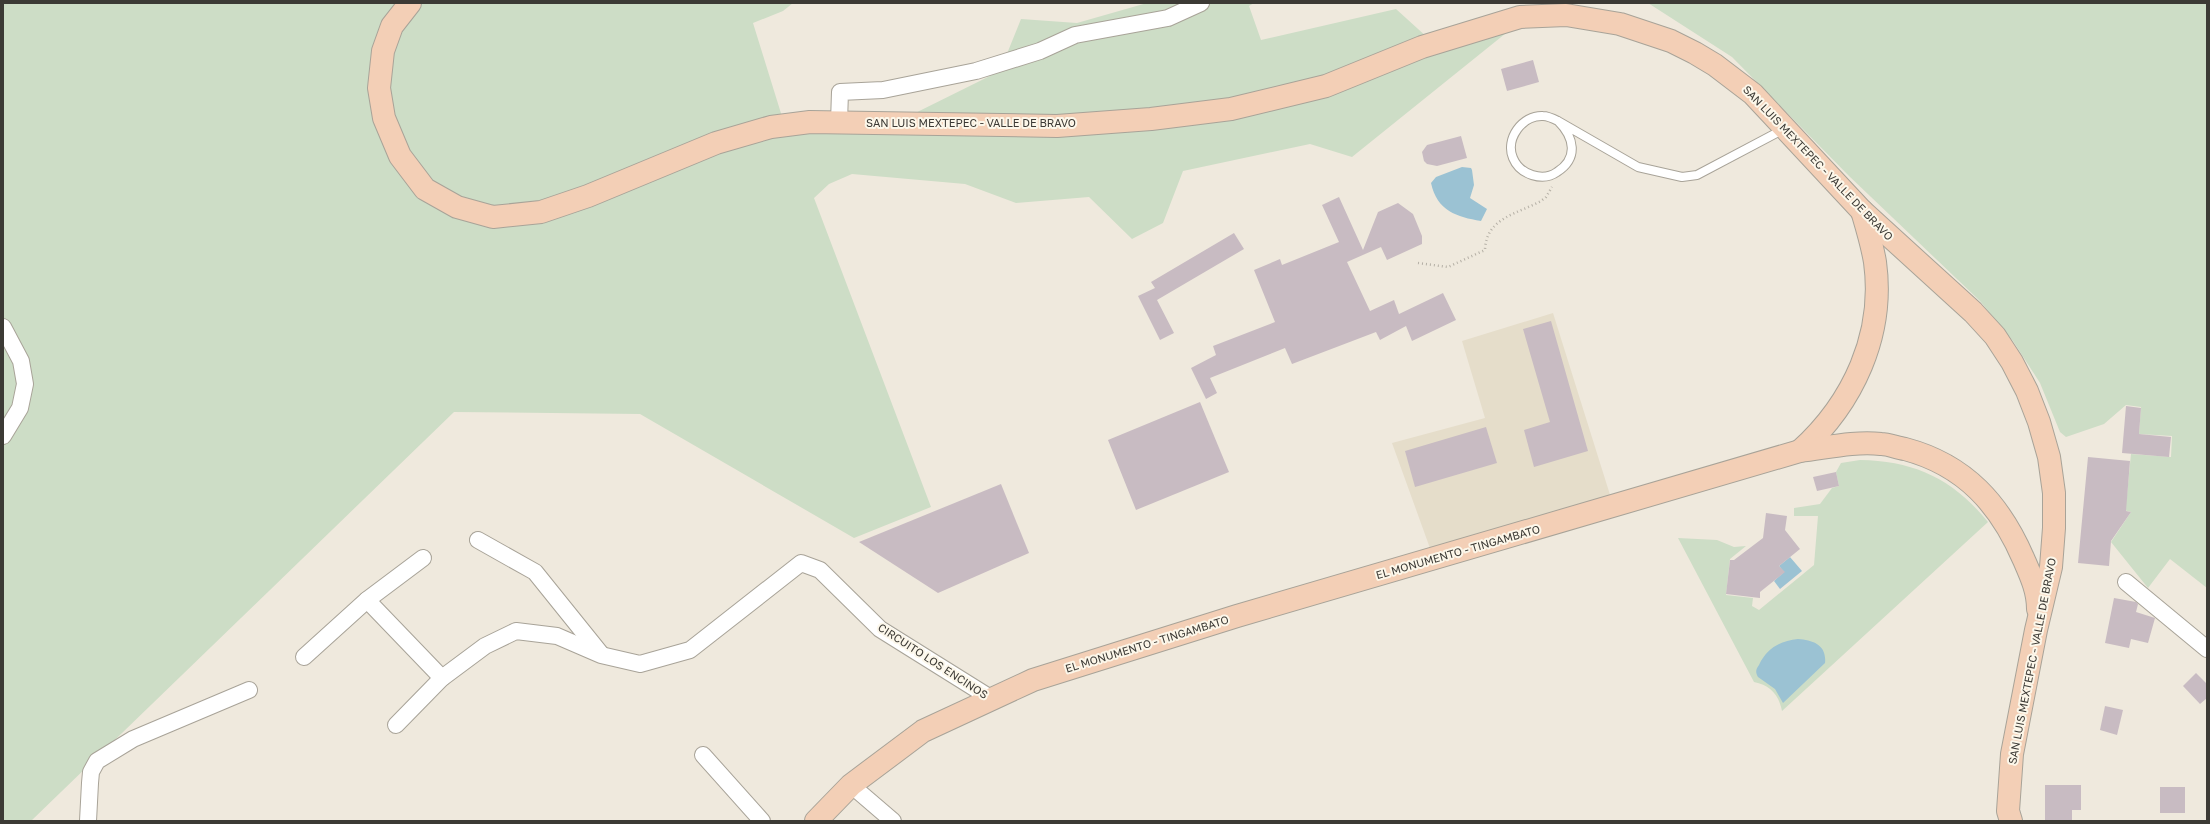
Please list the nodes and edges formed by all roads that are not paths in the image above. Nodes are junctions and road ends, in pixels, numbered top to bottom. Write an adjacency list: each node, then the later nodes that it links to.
1 (410, 3): 4 (main road, SAN LUIS MEXTEPEC - VALLE DE BRAVO)
2 (1201, 3): 4 (street)
3 (1558, 121): 3 (lane); 5 (lane)
4 (839, 122): 5 (main road, SAN LUIS MEXTEPEC - VALLE DE BRAVO)
5 (1786, 128): 6 (main road, SAN LUIS MEXTEPEC - VALLE DE BRAVO)
6 (1862, 211): 9 (main road); 14 (main road, SAN LUIS MEXTEPEC - VALLE DE BRAVO)
7 (3, 327): 8 (street)
8 (3, 436)
9 (1800, 451): 14 (main road, EL MONUMENTO - TINGAMBATO); 20 (main road, EL MONUMENTO - TINGAMBATO)
10 (478, 540): 16 (street)
11 (423, 558): 13 (street)
12 (2126, 582): 15 (street)
13 (367, 600): 17 (street); 18 (street)
14 (2036, 630): 28 (main road, SAN LUIS MEXTEPEC - VALLE DE BRAVO)
15 (2207, 649)
16 (601, 655): 18 (street); 20 (street, CIRCUITO LOS ENCINOS)
17 (304, 657)
18 (442, 678): 21 (street)
19 (249, 690): 24 (street)
20 (992, 699): 23 (main road, EL MONUMENTO - TINGAMBATO)
21 (396, 725)
22 (703, 755): 25 (street)
23 (851, 785): 26 (main road, EL MONUMENTO - TINGAMBATO); 27 (street)
24 (88, 821)
25 (762, 821)
26 (816, 821)
27 (893, 821)
28 (2011, 821)

